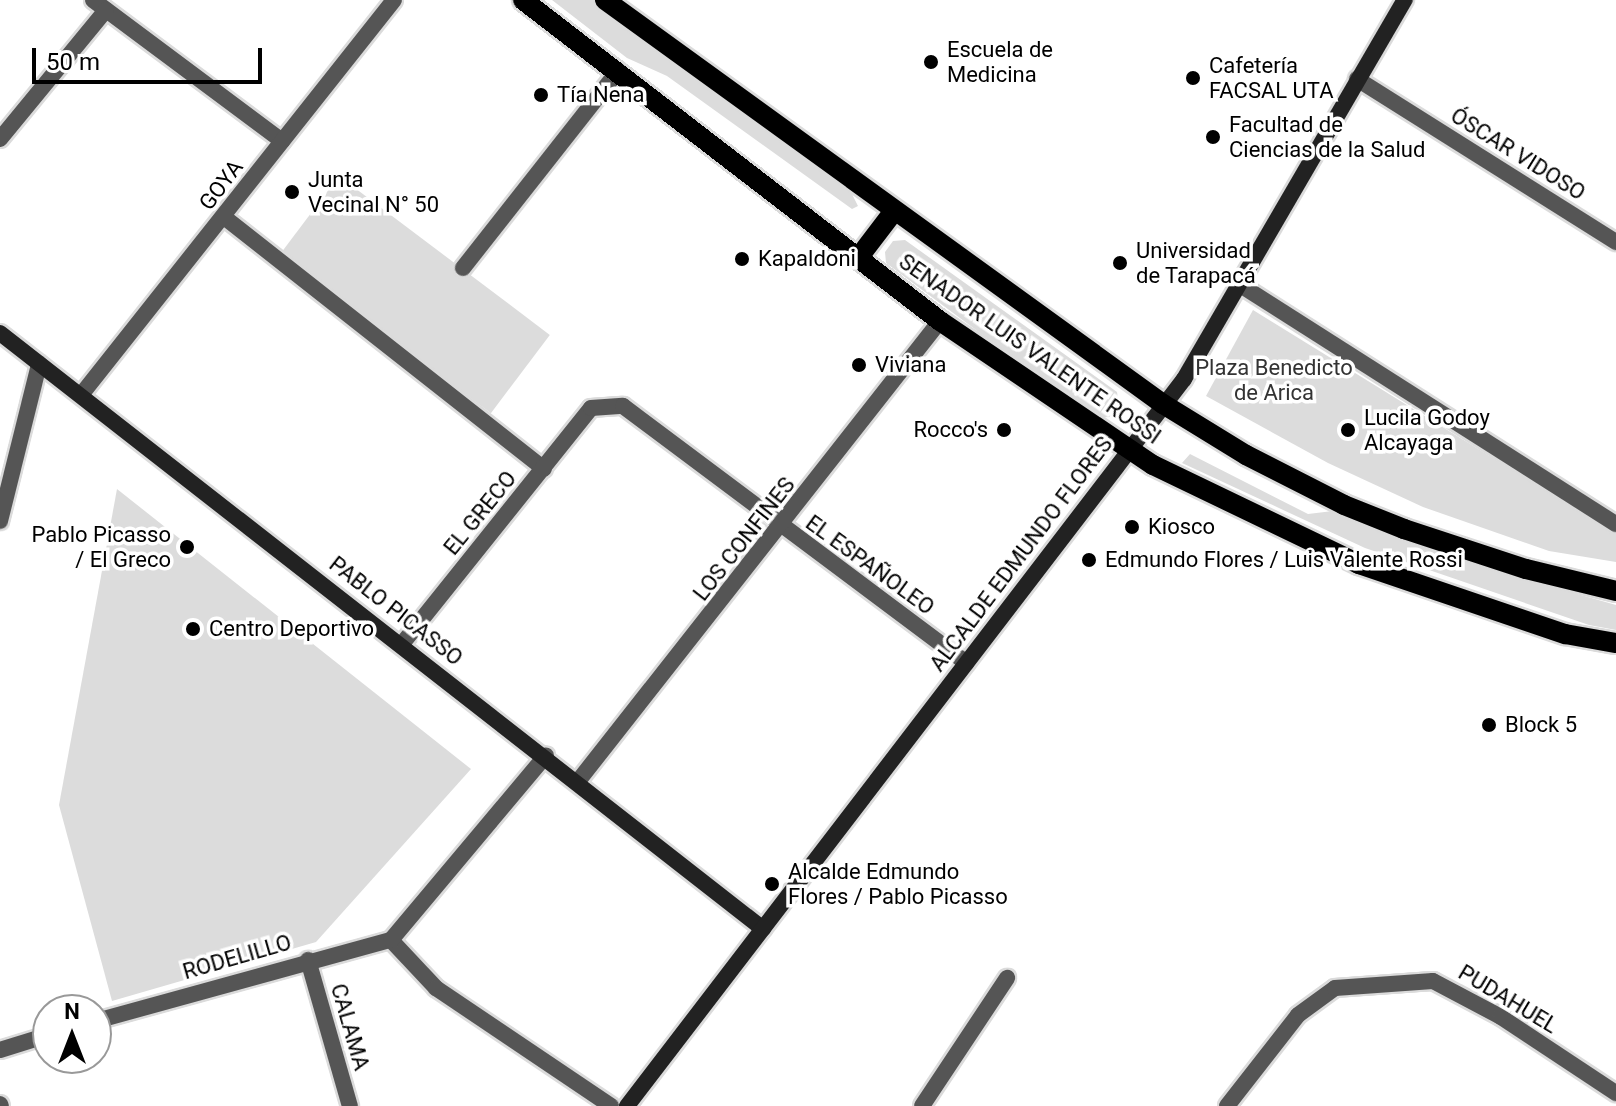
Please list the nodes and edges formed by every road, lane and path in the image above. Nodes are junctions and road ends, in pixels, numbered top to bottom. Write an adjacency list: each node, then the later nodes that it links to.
1 (394, 0): 9 (street, GOYA)
2 (523, 0): 6 (main road, SENADOR LUIS VALENTE ROSSI)
3 (605, 0): 10 (main road, SENADOR LUIS VALENTE ROSSI)
4 (1405, 0): 7 (street, ALCALDE EDMUNDO FLORES)
5 (99, 5): 8 (street); 9 (street)
6 (618, 71): 13 (main road, SENADOR LUIS VALENTE ROSSI); 14 (street)
7 (1357, 79): 12 (street, ÓSCAR VIDOSO); 15 (street, ALCALDE EDMUNDO FLORES)
8 (0, 139)
9 (282, 141): 11 (street, GOYA)
10 (894, 211): 13 (main road); 20 (main road, SENADOR LUIS VALENTE ROSSI)
11 (224, 217): 19 (street, GOYA); 23 (street)
12 (1616, 242)
13 (859, 257): 16 (main road, SENADOR LUIS VALENTE ROSSI)
14 (463, 268)
15 (1242, 286): 20 (street, ALCALDE EDMUNDO FLORES); 25 (street)
16 (940, 321): 22 (main road, SENADOR LUIS VALENTE ROSSI); 26 (street, LOS CONFINES)
17 (0, 333): 18 (street, PABLO PICASSO)
18 (39, 364): 19 (street, PABLO PICASSO); 24 (street)
19 (81, 395): 29 (street, PABLO PICASSO)
20 (1163, 404): 22 (street, ALCALDE EDMUNDO FLORES); 27 (main road, SENADOR LUIS VALENTE ROSSI)
21 (591, 408): 23 (street, EL GRECO); 26 (street, EL ESPAÑOLEO)
22 (1129, 449): 28 (main road, SENADOR LUIS VALENTE ROSSI); 30 (street, ALCALDE EDMUNDO FLORES)
23 (544, 469): 29 (street, EL GRECO)
24 (0, 521)
25 (1616, 524)
26 (782, 528): 30 (street, EL ESPAÑOLEO); 32 (street, LOS CONFINES)
27 (1616, 591)
28 (1616, 643)
29 (402, 644): 31 (street, PABLO PICASSO)
30 (966, 663): 33 (street, ALCALDE EDMUNDO FLORES)
31 (546, 755): 32 (street, PABLO PICASSO); 34 (street)
32 (579, 780): 33 (street, PABLO PICASSO)
33 (763, 929): 43 (street, ALCALDE EDMUNDO FLORES)
34 (391, 940): 35 (street, RODELILLO); 42 (street)
35 (308, 960): 37 (street, RODELILLO); 41 (street, CALAMA)
36 (1007, 978): 44 (street)
37 (112, 1016)
38 (32, 1040): 39 (street)
39 (0, 1050)
40 (1616, 1093): 45 (street, PUDAHUEL)
41 (350, 1106)
42 (611, 1106)
43 (627, 1106)
44 (922, 1106)
45 (1227, 1106)

